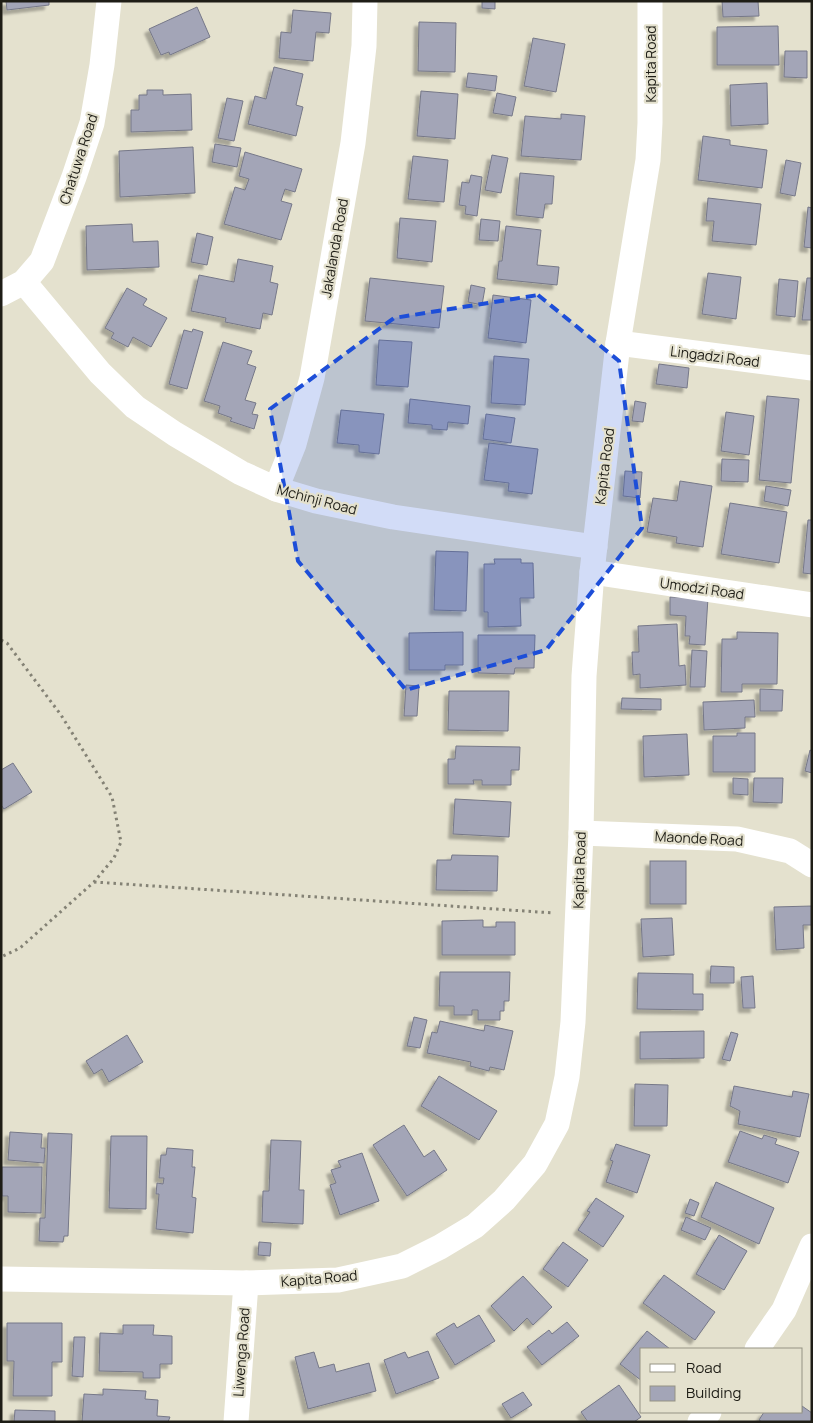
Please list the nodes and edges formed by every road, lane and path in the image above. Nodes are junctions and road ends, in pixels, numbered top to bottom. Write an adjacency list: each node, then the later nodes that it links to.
1 (109, 1): 4 (street, Chatuwa Road)
2 (365, 1): 8 (street, Jakalanda Road)
3 (650, 1): 6 (street, Kapita Road)
4 (24, 282): 5 (street, Chatuwa Road); 8 (street, Mchinji Road)
5 (1, 294)
6 (618, 344): 7 (street, Lingadzi Road); 9 (street, Kapita Road)
7 (812, 368)
8 (276, 489): 9 (street, Mchinji Road)
9 (595, 547): 10 (street, Kapita Road)
10 (592, 572): 11 (street, Umodzi Road); 13 (street, Kapita Road)
11 (812, 605)
12 (1, 640): 15 (path)
13 (581, 833): 14 (street, Maonde Road); 16 (street, Kapita Road)
14 (812, 865)
15 (94, 882): 16 (path); 17 (path)
16 (578, 914): 20 (street, Kapita Road)
17 (1, 957)
18 (812, 1246): 21 (street)
19 (1, 1279): 20 (street, Kapita Road)
20 (246, 1283): 22 (street, Liwenga Road)
21 (758, 1348)
22 (236, 1422)

